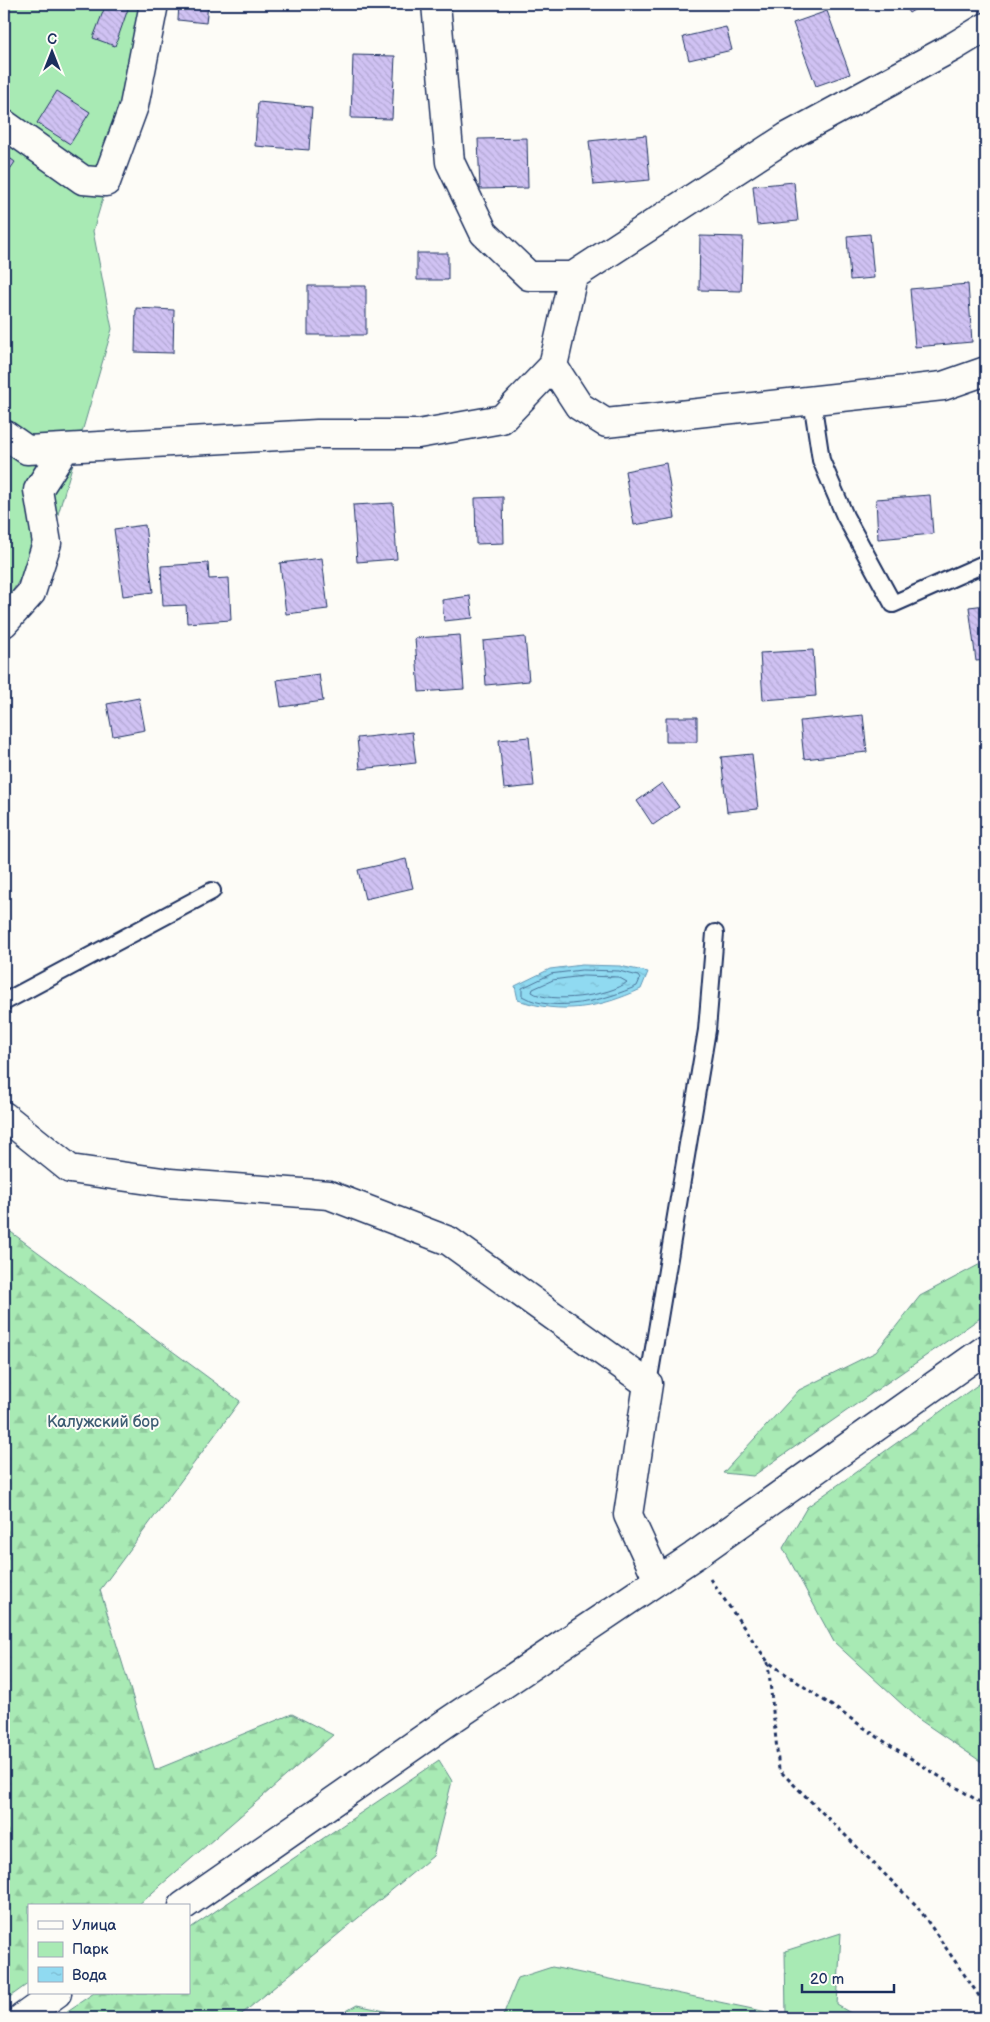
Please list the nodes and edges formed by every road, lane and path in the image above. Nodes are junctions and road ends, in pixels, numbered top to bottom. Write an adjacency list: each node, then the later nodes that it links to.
1 (154, 4): 4 (street)
2 (436, 4): 5 (street)
3 (986, 26): 5 (street)
4 (4, 124)
5 (573, 276): 6 (street)
6 (553, 366): 8 (street); 10 (street)
7 (986, 371): 8 (street)
8 (812, 400): 11 (lane)
9 (4, 434): 10 (street)
10 (65, 448): 12 (street)
11 (986, 563)
12 (4, 623)
13 (212, 891): 15 (lane)
14 (715, 934): 18 (lane)
15 (4, 1002)
16 (4, 1116): 18 (street)
17 (986, 1349): 19 (street)
18 (648, 1384): 20 (street)
19 (694, 1556): 20 (street); 21 (path)
20 (658, 1580): 23 (street)
21 (768, 1662): 22 (path); 25 (path)
22 (986, 1806)
23 (186, 1904)
24 (57, 1994): 26 (street)
25 (986, 2006)
26 (22, 2018)

